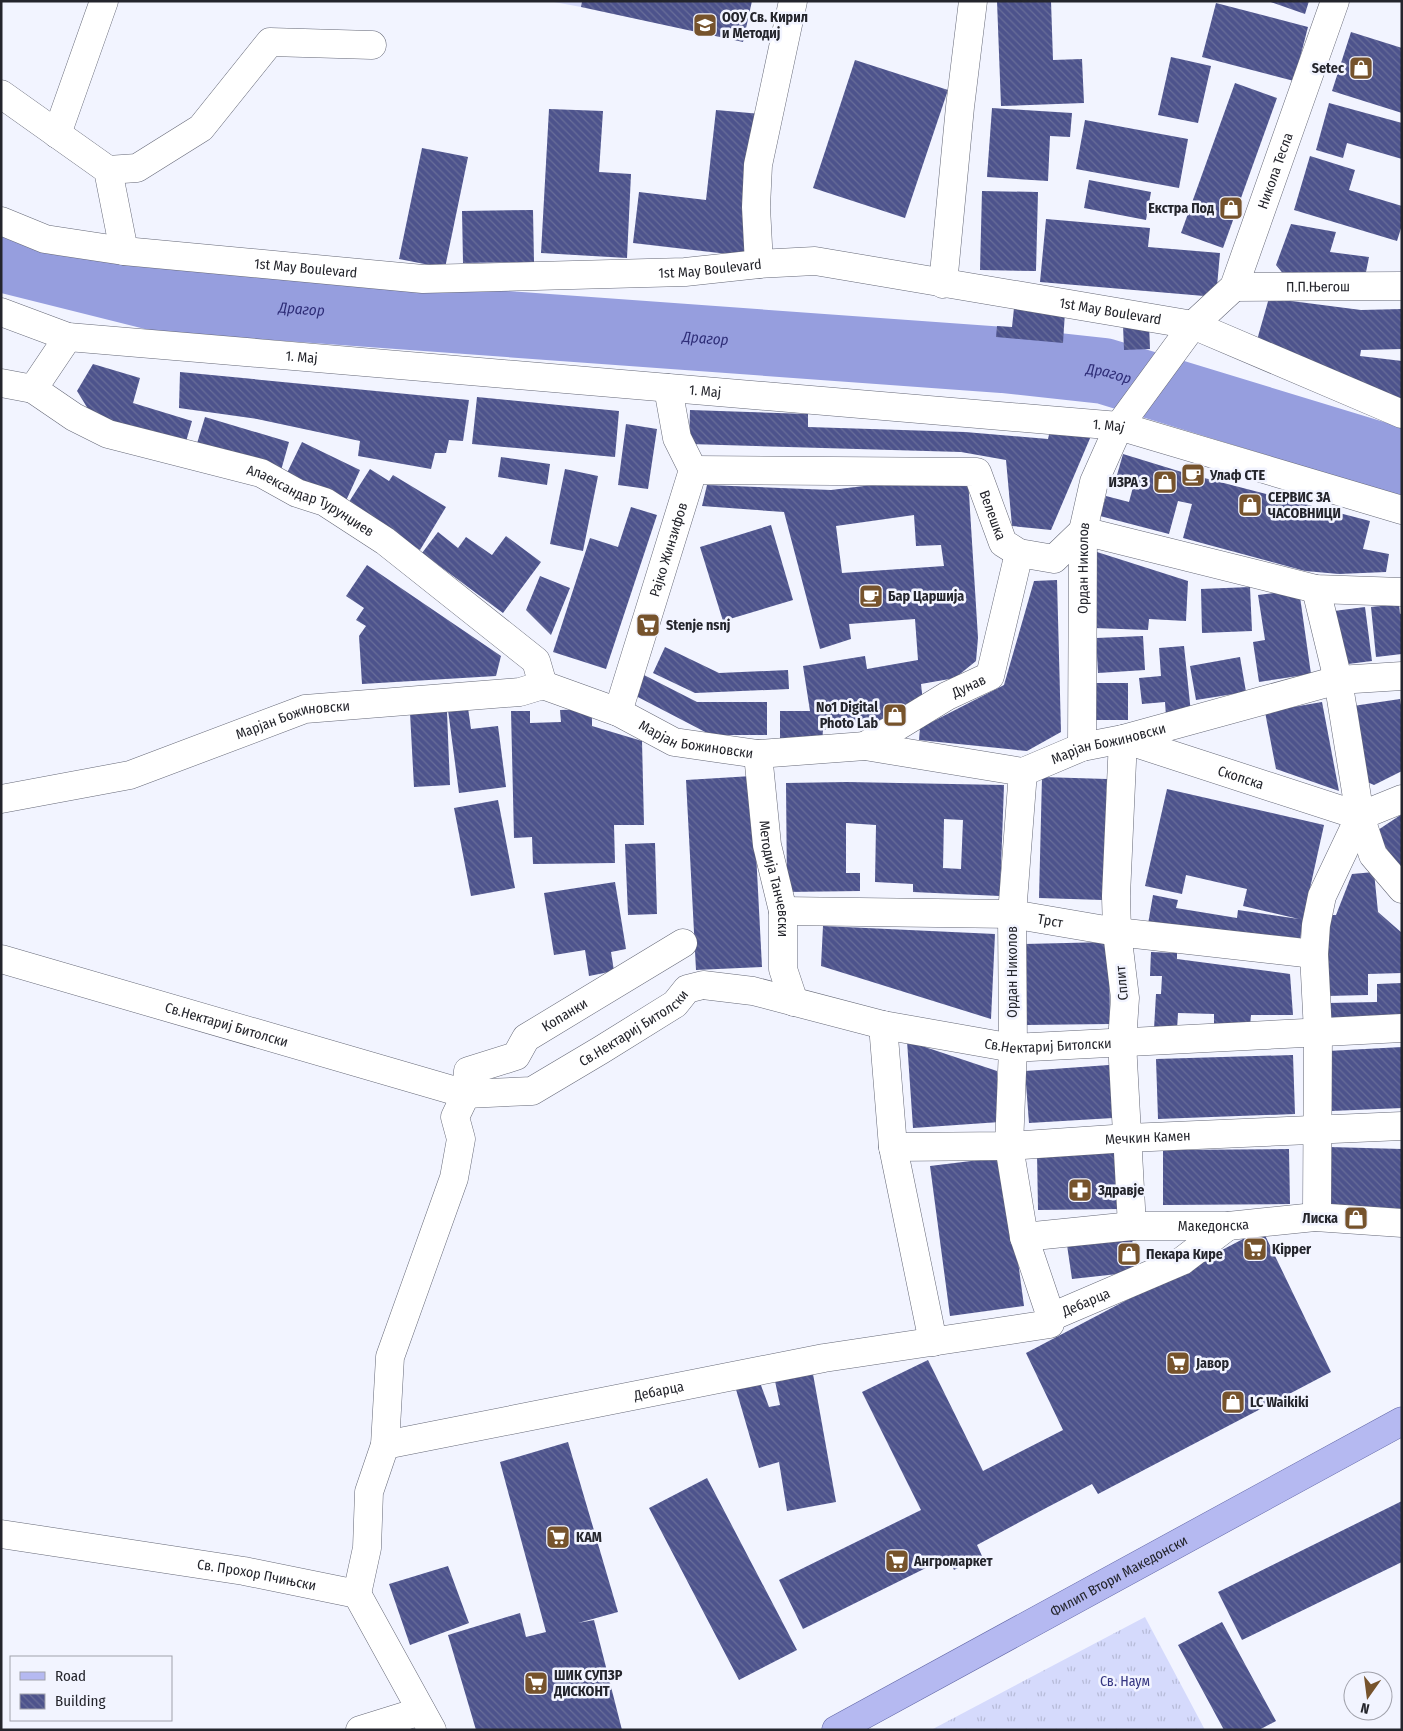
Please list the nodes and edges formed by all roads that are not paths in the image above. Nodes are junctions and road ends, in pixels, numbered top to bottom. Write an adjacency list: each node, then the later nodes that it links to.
1 (104, 1): 7 (street)
2 (793, 1): 11 (street)
3 (973, 1): 12 (street)
4 (1335, 1): 14 (street, Никола Тесла)
5 (372, 45): 8 (street)
6 (1, 94): 7 (street)
7 (57, 134): 8 (street)
8 (108, 170): 10 (street)
9 (1, 221): 10 (street, 1st May Boulevard)
10 (124, 251): 11 (street, 1st May Boulevard)
11 (760, 264): 12 (street, 1st May Boulevard)
12 (943, 284): 16 (street, 1st May Boulevard)
13 (1402, 286): 14 (street, П.П.Његош)
14 (1234, 287): 16 (street, Никола Тесла)
15 (1, 312): 17 (street, 1. Мај)
16 (1193, 325): 18 (street, Никола Тесла); 22 (street, 1st May Boulevard)
17 (68, 337): 20 (street, 1. Мај); 21 (street)
18 (1174, 352): 23 (street, Ордан Николов)
19 (1, 383): 21 (street)
20 (668, 388): 23 (street, 1. Мај); 24 (street)
21 (33, 389): 32 (street, Алаександар Турунџиев)
22 (1402, 414)
23 (1119, 426): 25 (street, 1. Мај); 26 (street, Ордан Николов)
24 (694, 470): 27 (street, Велешка); 33 (street, Рајко Жинзифов)
25 (1402, 510)
26 (1083, 531): 27 (street, Велешка); 28 (street); 36 (street, Ордан Николов)
27 (1019, 553): 35 (street, Дунав)
28 (1316, 589): 29 (street); 31 (street)
29 (1402, 592)
30 (1402, 676): 31 (street, Марјан Божиновски)
31 (1338, 680): 34 (street, Марјан Божиновски); 41 (street)
32 (543, 685): 33 (street, Марјан Божиновски); 39 (street, Марјан Божиновски)
33 (618, 712): 37 (street, Марјан Божиновски)
34 (1123, 739): 36 (street, Марјан Божиновски); 41 (street, Скопска); 45 (street, Сплит)
35 (864, 746): 37 (street, Марјан Божиновски); 38 (street, Марјан Божиновски)
36 (1082, 747): 38 (street, Марјан Божиновски)
37 (758, 754): 43 (street, Методија Танчевски)
38 (1023, 772): 44 (street, Ордан Николов)
39 (1, 798)
40 (1402, 799): 41 (street)
41 (1360, 816): 42 (street); 47 (street)
42 (1402, 889)
43 (783, 911): 44 (street, Трст); 49 (street, Методија Танчевски)
44 (1012, 914): 45 (street, Трст); 54 (street, Ордан Николов)
45 (1117, 932): 47 (street, Трст); 53 (street, Сплит)
46 (683, 943): 55 (street, Копанки)
47 (1314, 954): 52 (street)
48 (1, 959): 55 (street, Св.Нектариј Битолски)
49 (794, 1002): 50 (street, Св.Нектариј Битолски); 55 (street, Св.Нектариј Битолски)
50 (883, 1025): 54 (street, Св.Нектариј Битолски); 60 (street)
51 (1402, 1028): 52 (street, Св.Нектариј Битолски)
52 (1318, 1032): 53 (street, Св.Нектариј Битолски); 57 (street)
53 (1122, 1042): 54 (street, Св.Нектариј Битолски); 58 (street, Сплит)
54 (1013, 1048): 59 (street, Ордан Николов)
55 (466, 1094): 69 (street)
56 (1402, 1126): 57 (street, Мечкин Камен)
57 (1318, 1130): 58 (street, Мечкин Камен); 61 (street)
58 (1128, 1138): 59 (street, Мечкин Камен); 63 (street, Сплит)
59 (1009, 1146): 60 (street, Мечкин Камен); 65 (street, Ордан Николов)
60 (893, 1147): 67 (street)
61 (1315, 1218): 62 (street, Македонска); 64 (street, Македонска)
62 (1402, 1223)
63 (1132, 1226): 64 (street, Македонска); 65 (street, Македонска)
64 (1228, 1226): 66 (street, Дебарца)
65 (1024, 1237): 66 (street, Ордан Николов)
66 (1050, 1317): 67 (street, Дебарца)
67 (933, 1342): 69 (street, Дебарца)
68 (1402, 1421): 74 (main road, Филип Втори Македонски)
69 (385, 1445): 71 (street)
70 (1, 1534): 71 (street, Св. Прохор Пчињски)
71 (357, 1594): 72 (street)
72 (427, 1720): 73 (street)
73 (360, 1730)
74 (836, 1730)

